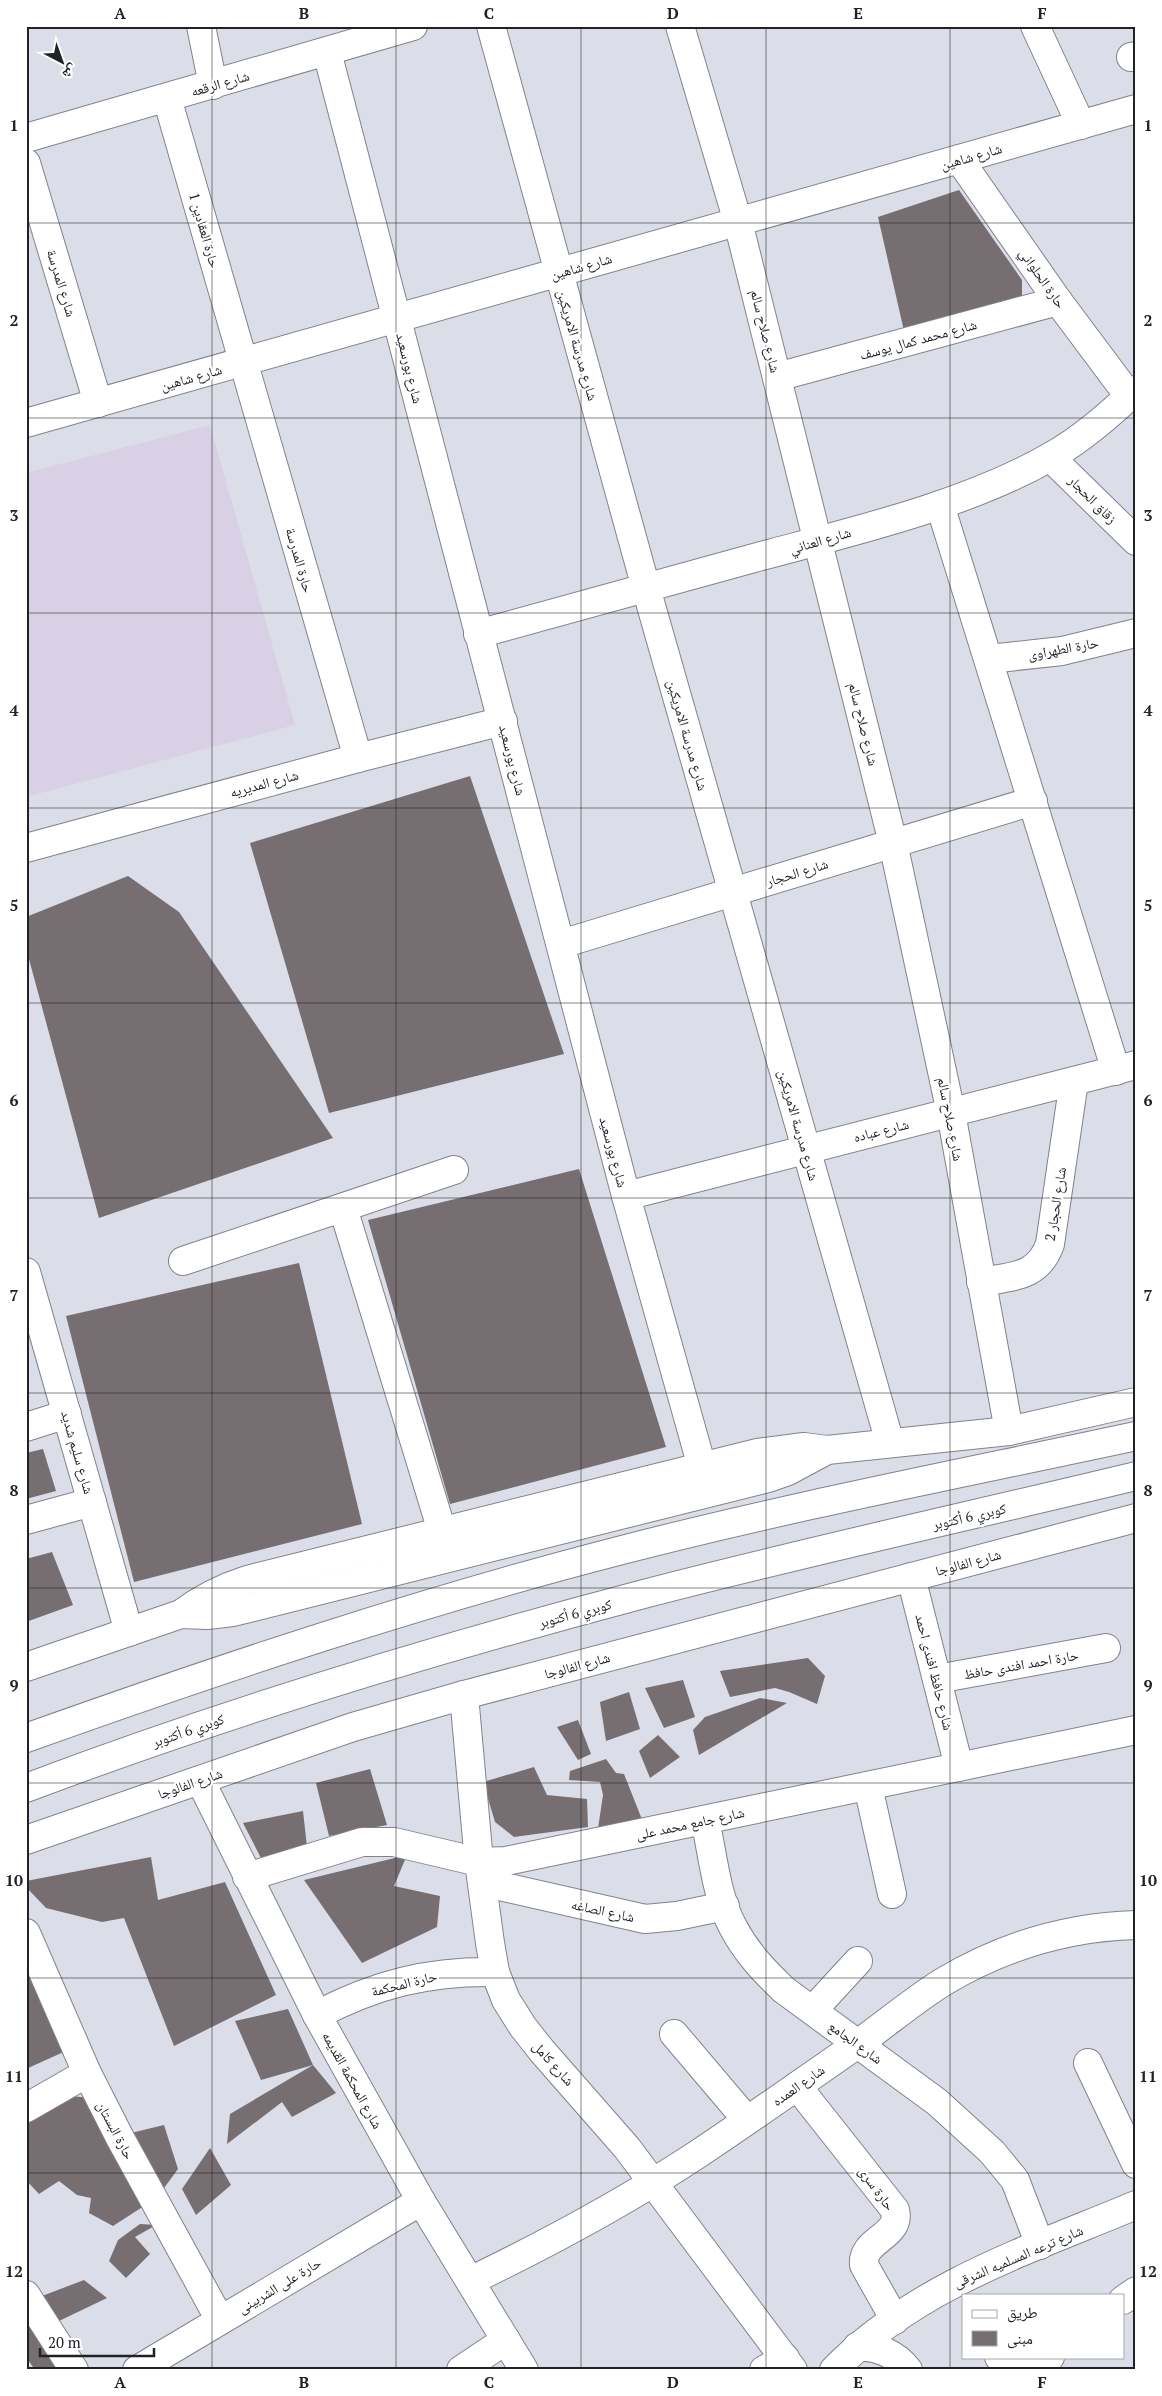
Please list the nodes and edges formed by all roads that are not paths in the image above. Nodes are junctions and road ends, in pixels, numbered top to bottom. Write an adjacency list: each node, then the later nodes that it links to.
1 (201, 26): 7 (main road)
2 (414, 26): 6 (main road, شارع الرقعه)
3 (491, 26): 15 (main road, شارع مدرسة الامريكين)
4 (680, 26): 14 (main road, شارع صلاح سالم)
5 (1035, 26): 10 (main road)
6 (327, 52): 7 (main road, شارع الرقعه); 17 (main road, شارع بورسعيد)
7 (212, 85): 8 (main road, شارع الرقعه)
8 (167, 98): 11 (main road, شارع الرقعه); 18 (main road, حارة العقادين 1)
9 (1136, 109): 10 (main road, شارع شاهين)
10 (1081, 125): 12 (main road, شارع شاهين)
11 (26, 138)
12 (959, 159): 14 (main road, شارع شاهين); 16 (main road, حارة الحلواني)
13 (26, 163): 21 (main road, شارع المدرسة)
14 (738, 222): 15 (main road, شارع شاهين); 19 (main road, شارع صلاح سالم)
15 (558, 273): 17 (main road, شارع شاهين); 27 (main road, شارع مدرسة الامريكين)
16 (1058, 301): 19 (main road, شارع محمد كمال يوسف); 20 (main road, حارة الحلواني)
17 (398, 318): 18 (main road, شارع شاهين); 29 (main road, شارع بورسعيد)
18 (243, 362): 21 (main road, شارع شاهين); 32 (main road, حارة المدرسة)
19 (777, 377): 25 (main road, شارع صلاح سالم)
20 (1133, 393): 23 (main road, شارع العناني)
21 (98, 403): 22 (main road, شارع شاهين)
22 (26, 423)
23 (1050, 457): 24 (main road, شارع العناني); 26 (main road, زقاق الحجار)
24 (940, 505): 25 (main road, شارع العناني); 30 (main road)
25 (819, 541): 27 (main road, شارع العناني); 34 (main road, شارع صلاح سالم)
26 (1136, 541)
27 (646, 588): 29 (main road, شارع العناني); 36 (main road, شارع مدرسة الامريكين)
28 (1136, 633): 30 (main road, حارة الطهراوى)
29 (478, 634): 31 (main road, شارع بورسعيد)
30 (990, 659): 33 (main road)
31 (503, 721): 32 (main road, شارع المديريه); 37 (main road, شارع بورسعيد)
32 (358, 758): 35 (main road, شارع المديريه)
33 (1033, 801): 34 (main road, شارع الحجار); 38 (main road)
34 (893, 843): 36 (main road, شارع الحجار); 40 (main road, شارع صلاح سالم)
35 (26, 848)
36 (732, 892): 37 (main road, شارع الحجار); 41 (main road, شارع مدرسة الامريكين)
37 (561, 944): 43 (main road, شارع بورسعيد)
38 (1126, 1068): 39 (main road, شارع عباده)
39 (1074, 1081): 40 (main road, شارع عباده); 47 (main road, شارع الحجار 2)
40 (951, 1112): 41 (main road, شارع عباده); 47 (main road, شارع صلاح سالم)
41 (807, 1149): 43 (main road, شارع عباده); 53 (main road, شارع مدرسة الامريكين)
42 (454, 1170): 44 (main road)
43 (626, 1196): 55 (main road, شارع بورسعيد)
44 (342, 1208): 45 (main road); 60 (main road)
45 (183, 1261)
46 (26, 1272): 49 (main road, شارع سليم شديد)
47 (982, 1282): 51 (main road, شارع صلاح سالم)
48 (1136, 1402): 51 (main road)
49 (67, 1414): 50 (main road); 57 (main road, شارع سليم شديد)
50 (26, 1427)
51 (1009, 1431): 53 (main road)
52 (1136, 1436): 69 (main road)
53 (890, 1443): 54 (main road)
54 (827, 1450): 55 (main road); 62 (main road)
55 (702, 1467): 60 (main road)
56 (1136, 1476): 73 (main road, كوبري 6 أكتوبر)
57 (92, 1502): 59 (main road); 63 (main road, شارع سليم شديد)
58 (1136, 1518): 61 (main road, شارع الفالوجا)
59 (26, 1520)
60 (442, 1531): 62 (main road)
61 (911, 1577): 66 (main road, شارع حافظ افندى احمد); 67 (main road, شارع الفالوجا)
62 (181, 1614): 63 (main road)
63 (129, 1632): 65 (main road)
64 (1106, 1648): 66 (main road, حارة احمد افندى حافظ)
65 (26, 1667)
66 (937, 1679): 70 (main road, شارع حافظ افندى احمد)
67 (464, 1694): 71 (main road, شارع الفالوجا); 76 (main road, شارع كامل)
68 (1136, 1730): 70 (main road, شارع جامع محمد على)
69 (26, 1738)
70 (959, 1767): 72 (main road, شارع جامع محمد على)
71 (200, 1780): 75 (main road, شارع الفالوجا); 77 (main road, شارع المحكمة القديمه)
72 (868, 1786): 74 (main road, شارع جامع محمد على); 78 (main road)
73 (26, 1788)
74 (705, 1820): 76 (main road, شارع جامع محمد على); 79 (main road, شارع الجامع)
75 (26, 1840)
76 (480, 1872): 77 (main road, شارع جامع محمد على); 79 (main road, شارع الصاغه); 83 (main road, شارع كامل)
77 (247, 1877): 85 (main road, شارع المحكمة القديمه)
78 (892, 1894)
79 (724, 1906): 84 (main road, شارع الجامع)
80 (1136, 1925): 87 (main road, شارع العمده)
81 (26, 1933): 89 (main road, حارة البستان)
82 (858, 1961): 84 (main road)
83 (495, 1972): 85 (main road, حارة المحكمة); 94 (main road, شارع كامل)
84 (813, 2010): 87 (main road, شارع الجامع)
85 (317, 2015): 95 (main road, شارع المحكمة القديمه)
86 (674, 2034): 92 (main road)
87 (859, 2043): 90 (main road, شارع العمده); 97 (main road, شارع الجامع)
88 (1088, 2063): 93 (main road)
89 (87, 2073): 91 (main road); 103 (main road, حارة البستان)
90 (797, 2086): 92 (main road, شارع العمده); 104 (main road, حارة سرى)
91 (26, 2108)
92 (747, 2120): 94 (main road, شارع العمده)
93 (1136, 2164)
94 (653, 2183): 98 (main road, شارع العمده); 109 (main road, شارع كامل)
95 (421, 2201): 98 (main road, شارع المحكمة القديمه); 103 (main road, حارة على الشربينى)
96 (1136, 2205): 97 (main road, شارع ترعه المسلميه الشرقى)
97 (1040, 2245): 99 (main road, شارع ترعه المسلميه الشرقى)
98 (470, 2281): 105 (main road, شارع المحكمة القديمه)
99 (966, 2286): 104 (main road, شارع ترعه المسلميه الشرقى)
100 (1136, 2291): 102 (main road)
101 (26, 2295): 110 (main road)
102 (1124, 2299)
103 (220, 2320): 111 (main road, حارة على الشربينى)
104 (895, 2320): 106 (main road, شارع ترعه المسلميه الشرقى)
105 (506, 2340): 112 (main road); 113 (main road, شارع المحكمة القديمه)
106 (857, 2346): 114 (main road, شارع ترعه المسلميه الشرقى); 115 (main road)
107 (1000, 2358): 116 (main road)
108 (1049, 2358): 117 (main road)
109 (781, 2366)
110 (74, 2370)
111 (137, 2370)
112 (461, 2370)
113 (524, 2370)
114 (834, 2370)
115 (908, 2370)
116 (1017, 2370)
117 (1034, 2370)

